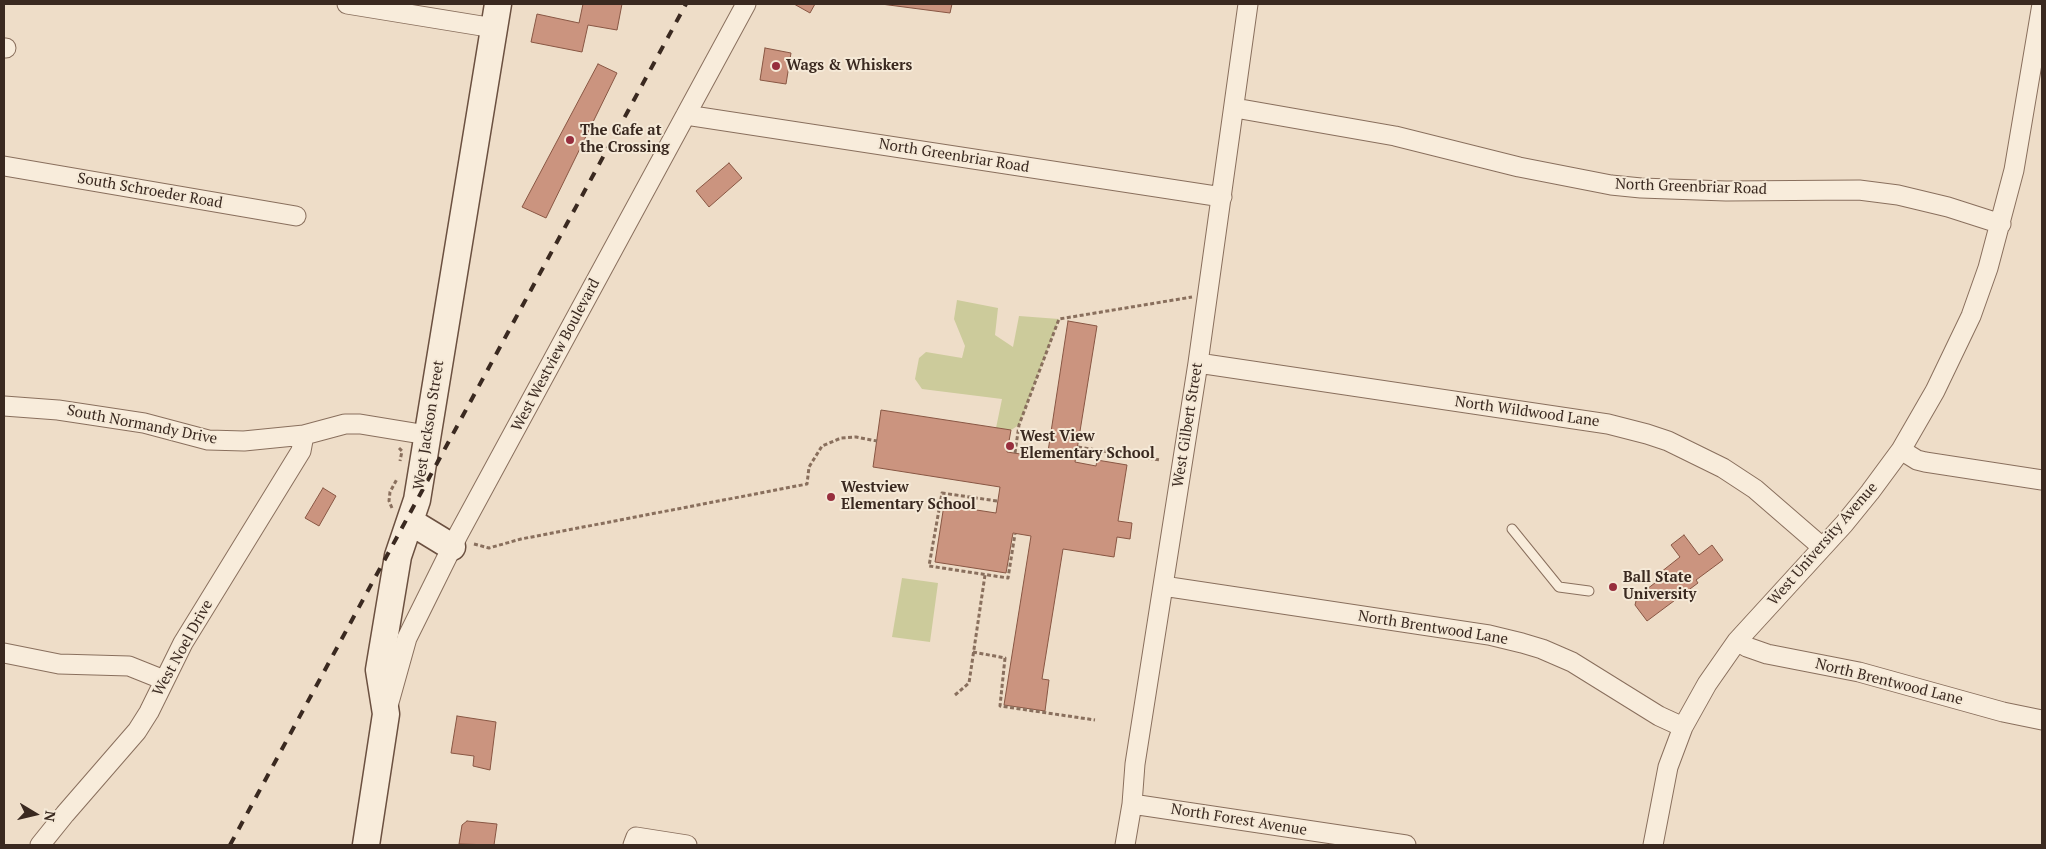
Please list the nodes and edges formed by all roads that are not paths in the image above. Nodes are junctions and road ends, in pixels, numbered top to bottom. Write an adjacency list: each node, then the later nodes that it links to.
1 (347, 4): 5 (street)
2 (746, 4): 8 (street, West Westview Boulevard)
3 (1248, 4): 7 (street, West Gilbert Street)
4 (2042, 4): 6 (street, West University Avenue)
5 (496, 16): 16 (main road, West Jackson Street)
6 (2039, 42): 12 (street, West University Avenue)
7 (1235, 108): 10 (street, West Gilbert Street); 12 (street, North Greenbriar Road)
8 (686, 115): 10 (street, North Greenbriar Road); 21 (street, West Westview Boulevard)
9 (4, 166): 11 (street, South Schroeder Road)
10 (1222, 197): 13 (street, West Gilbert Street)
11 (296, 216)
12 (2001, 224): 17 (street, West University Avenue)
13 (1198, 363): 22 (street, North Wildwood Lane); 23 (street, West Gilbert Street)
14 (4, 406): 15 (street, South Normandy Drive)
15 (304, 435): 16 (street, South Normandy Drive); 27 (street, West Noel Drive)
16 (427, 435): 19 (main road, West Jackson Street)
17 (1900, 450): 18 (street); 22 (street, West University Avenue)
18 (2042, 480)
19 (404, 516): 21 (main road); 28 (main road, West Jackson Street)
20 (1512, 529): 24 (lane)
21 (463, 546): 28 (street, West Westview Boulevard)
22 (1822, 548): 25 (street, West University Avenue)
23 (1163, 586): 30 (street, North Brentwood Lane); 31 (street, West Gilbert Street)
24 (1588, 591)
25 (1737, 641): 29 (street, North Brentwood Lane); 30 (street, West University Avenue)
26 (4, 653): 27 (street)
27 (164, 680): 33 (street, West Noel Drive)
28 (386, 714): 34 (main road, West Jackson Street)
29 (2042, 720)
30 (1683, 727): 38 (street, West University Avenue)
31 (1132, 804): 36 (street, West Gilbert Street); 37 (street, North Forest Avenue)
32 (635, 841): 35 (street)
33 (40, 845)
34 (366, 845)
35 (687, 845)
36 (1125, 845)
37 (1406, 845)
38 (1653, 845)

